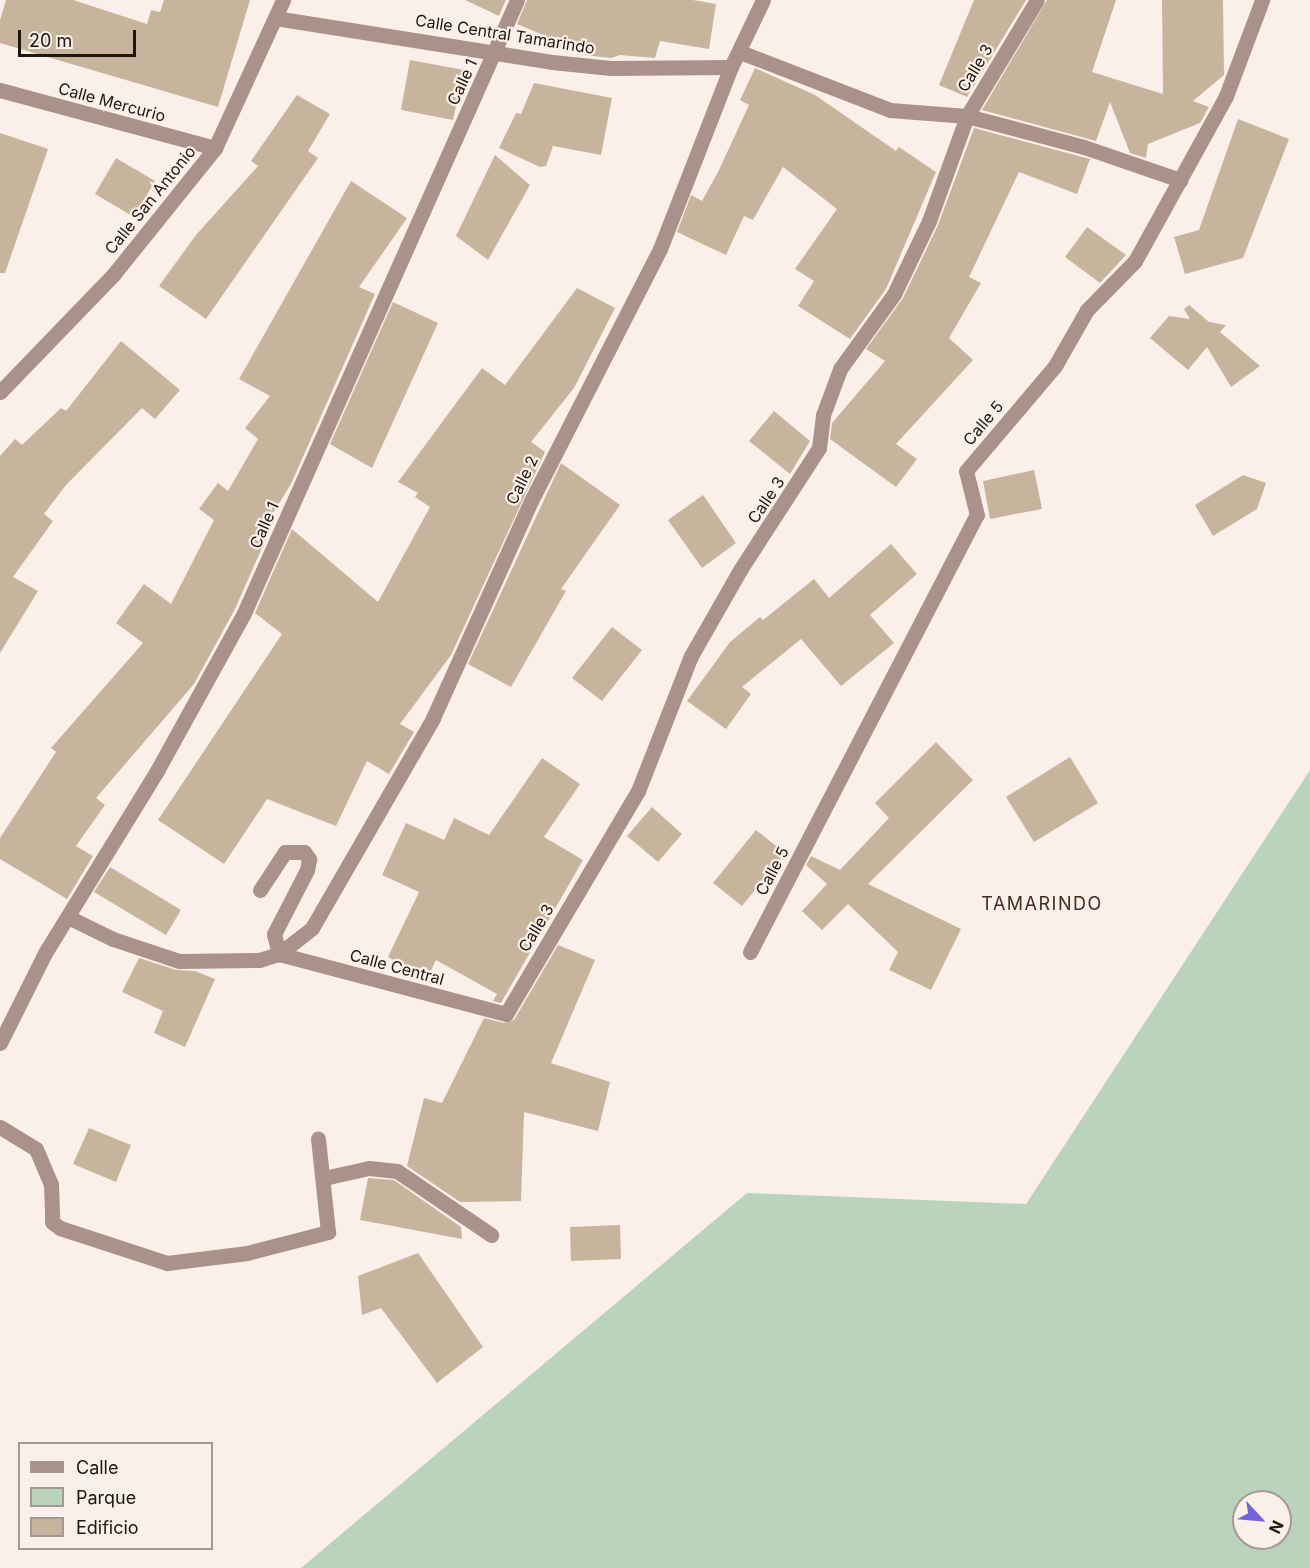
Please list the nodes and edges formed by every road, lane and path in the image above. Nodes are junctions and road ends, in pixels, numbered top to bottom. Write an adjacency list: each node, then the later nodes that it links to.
1 (283, 0): 6 (street, Calle San Antonio)
2 (517, 0): 7 (street, Calle 1)
3 (763, 0): 8 (street, Calle 2)
4 (1036, 0): 11 (street, Calle 3)
5 (1262, 0): 13 (street, Calle 5)
6 (275, 18): 7 (street, Calle Central Tamarindo); 12 (street, Calle San Antonio)
7 (495, 51): 9 (street, Calle Central Tamarindo); 16 (street, Calle 1)
8 (740, 52): 9 (street, Calle 2); 11 (street)
9 (731, 67): 18 (street, Calle 2)
10 (0, 90): 12 (street, Calle Mercurio)
11 (967, 116): 13 (street); 19 (street, Calle 3)
12 (215, 148): 14 (street, Calle San Antonio)
13 (1180, 180): 17 (street, Calle 5)
14 (0, 392)
15 (260, 890): 18 (street)
16 (68, 917): 18 (street); 20 (street, Calle 1)
17 (750, 952)
18 (279, 954): 19 (street, Calle Central)
19 (506, 1014)
20 (0, 1043)
21 (0, 1127): 23 (street)
22 (318, 1139): 23 (street)
23 (324, 1178): 24 (street)
24 (491, 1235)

